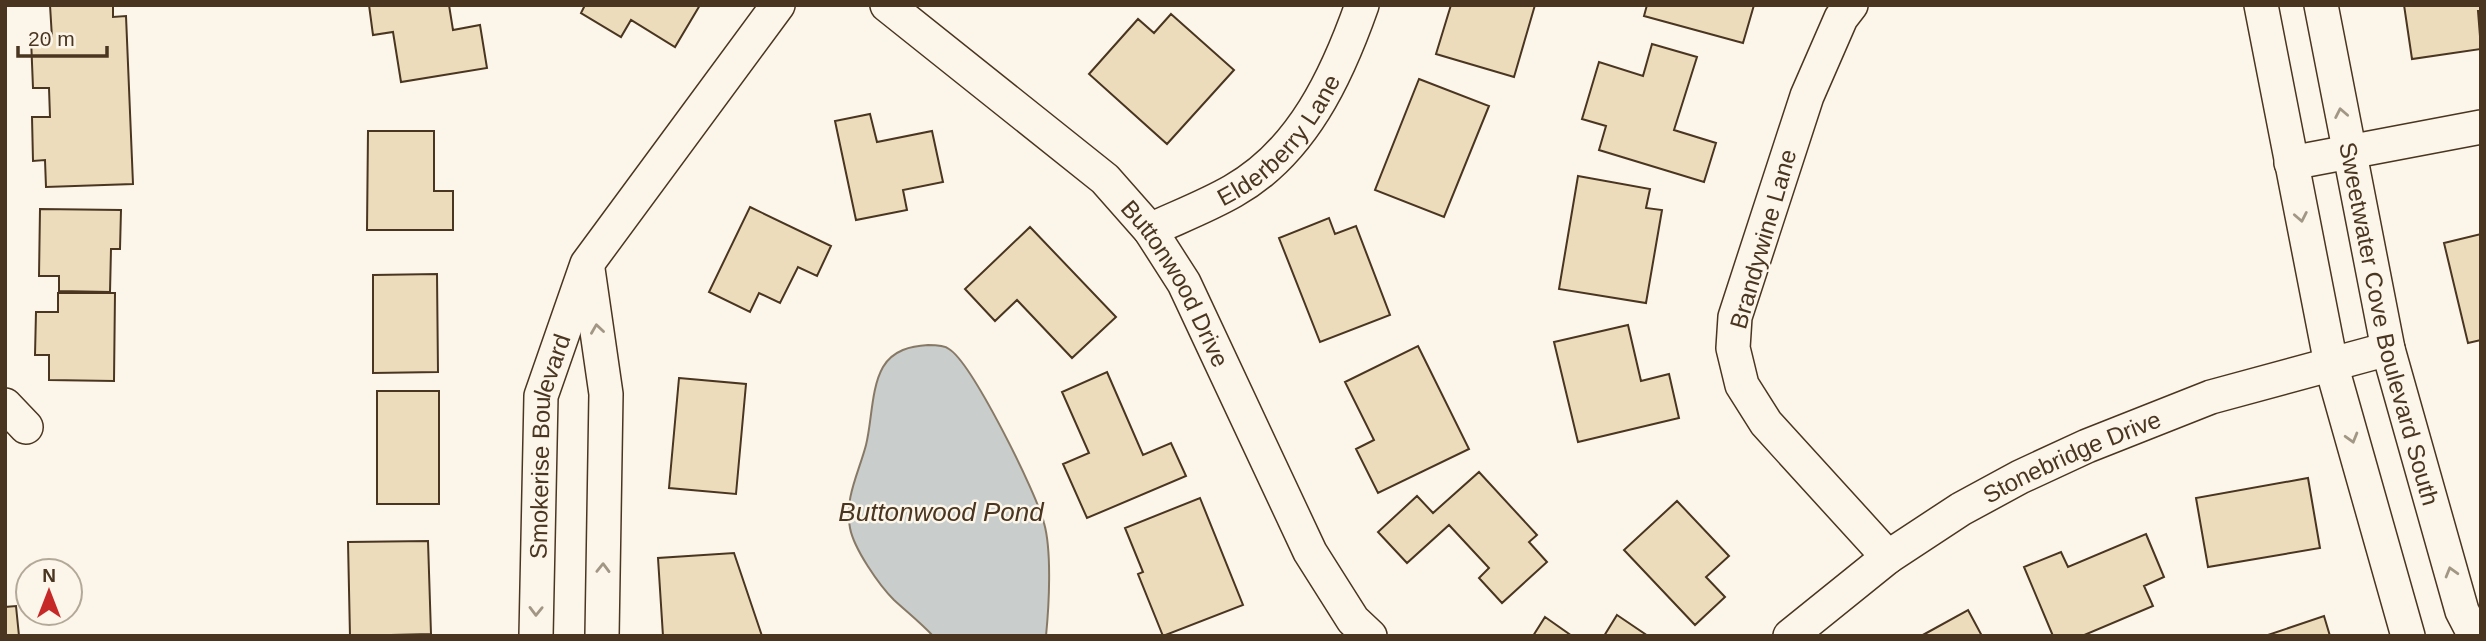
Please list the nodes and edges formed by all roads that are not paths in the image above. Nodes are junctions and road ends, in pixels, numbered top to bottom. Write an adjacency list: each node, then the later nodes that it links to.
1 (778, 5): 11 (street, Smokerise Boulevard)
2 (887, 5): 10 (street, Buttonwood Drive)
3 (1362, 5): 10 (street, Elderberry Lane)
4 (1851, 5): 14 (street, Brandywine Lane)
5 (2261, 5): 9 (street)
6 (2321, 5): 8 (street, Sweetwater Cove Boulevard South, one-way to 6)
7 (2481, 127): 8 (street)
8 (2348, 152): 9 (street); 12 (street, Sweetwater Cove Boulevard South)
9 (2291, 163): 13 (street, one-way to 13)
10 (1150, 230): 17 (street, Buttonwood Drive)
11 (587, 264): 15 (street, Smokerise Boulevard, one-way to 15); 16 (street, Smokerise Boulevard, one-way to 11)
12 (2388, 349): 13 (street, Stonebridge Drive); 20 (street, Sweetwater Cove Boulevard South, one-way to 12)
13 (2331, 364): 14 (street, Stonebridge Drive); 19 (street, one-way to 19)
14 (1888, 557): 18 (street, Stonebridge Drive)
15 (536, 636)
16 (602, 636)
17 (1370, 636)
18 (1790, 636)
19 (2408, 636)
20 (2475, 636)

